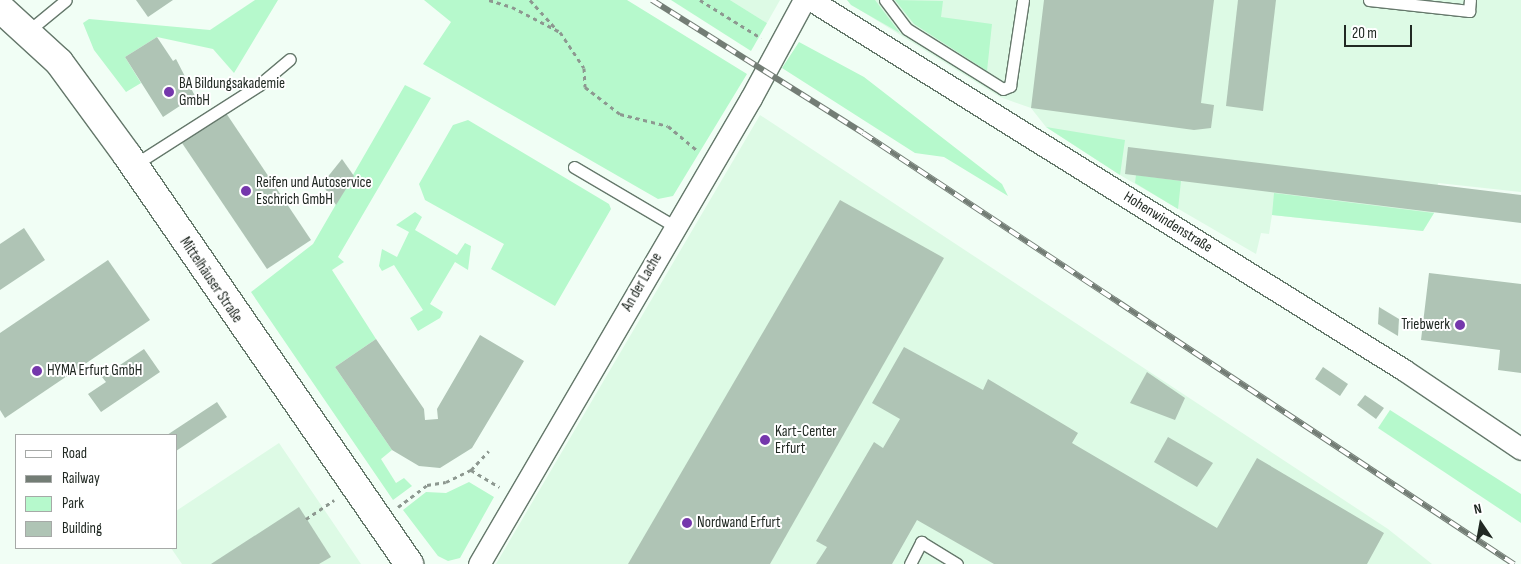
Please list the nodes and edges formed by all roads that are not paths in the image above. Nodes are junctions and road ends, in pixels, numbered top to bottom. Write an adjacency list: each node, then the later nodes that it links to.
1 (66, 0): 9 (lane)
2 (804, 0): 13 (street, An der Lache)
3 (811, 0): 14 (street, Hohenwindenstraße)
4 (885, 0): 5 (lane)
5 (1022, 0)
6 (1369, 0): 7 (lane)
7 (1470, 0)
8 (0, 8): 9 (main road, Mittelhäuser Straße)
9 (28, 32): 11 (main road, Mittelhäuser Straße)
10 (290, 59): 11 (lane)
11 (134, 165): 15 (main road, Mittelhäuser Straße)
12 (574, 167): 13 (lane)
13 (674, 226): 16 (street, An der Lache)
14 (1521, 449)
15 (409, 564)
16 (479, 564)
17 (910, 564): 18 (lane)
18 (957, 564)

